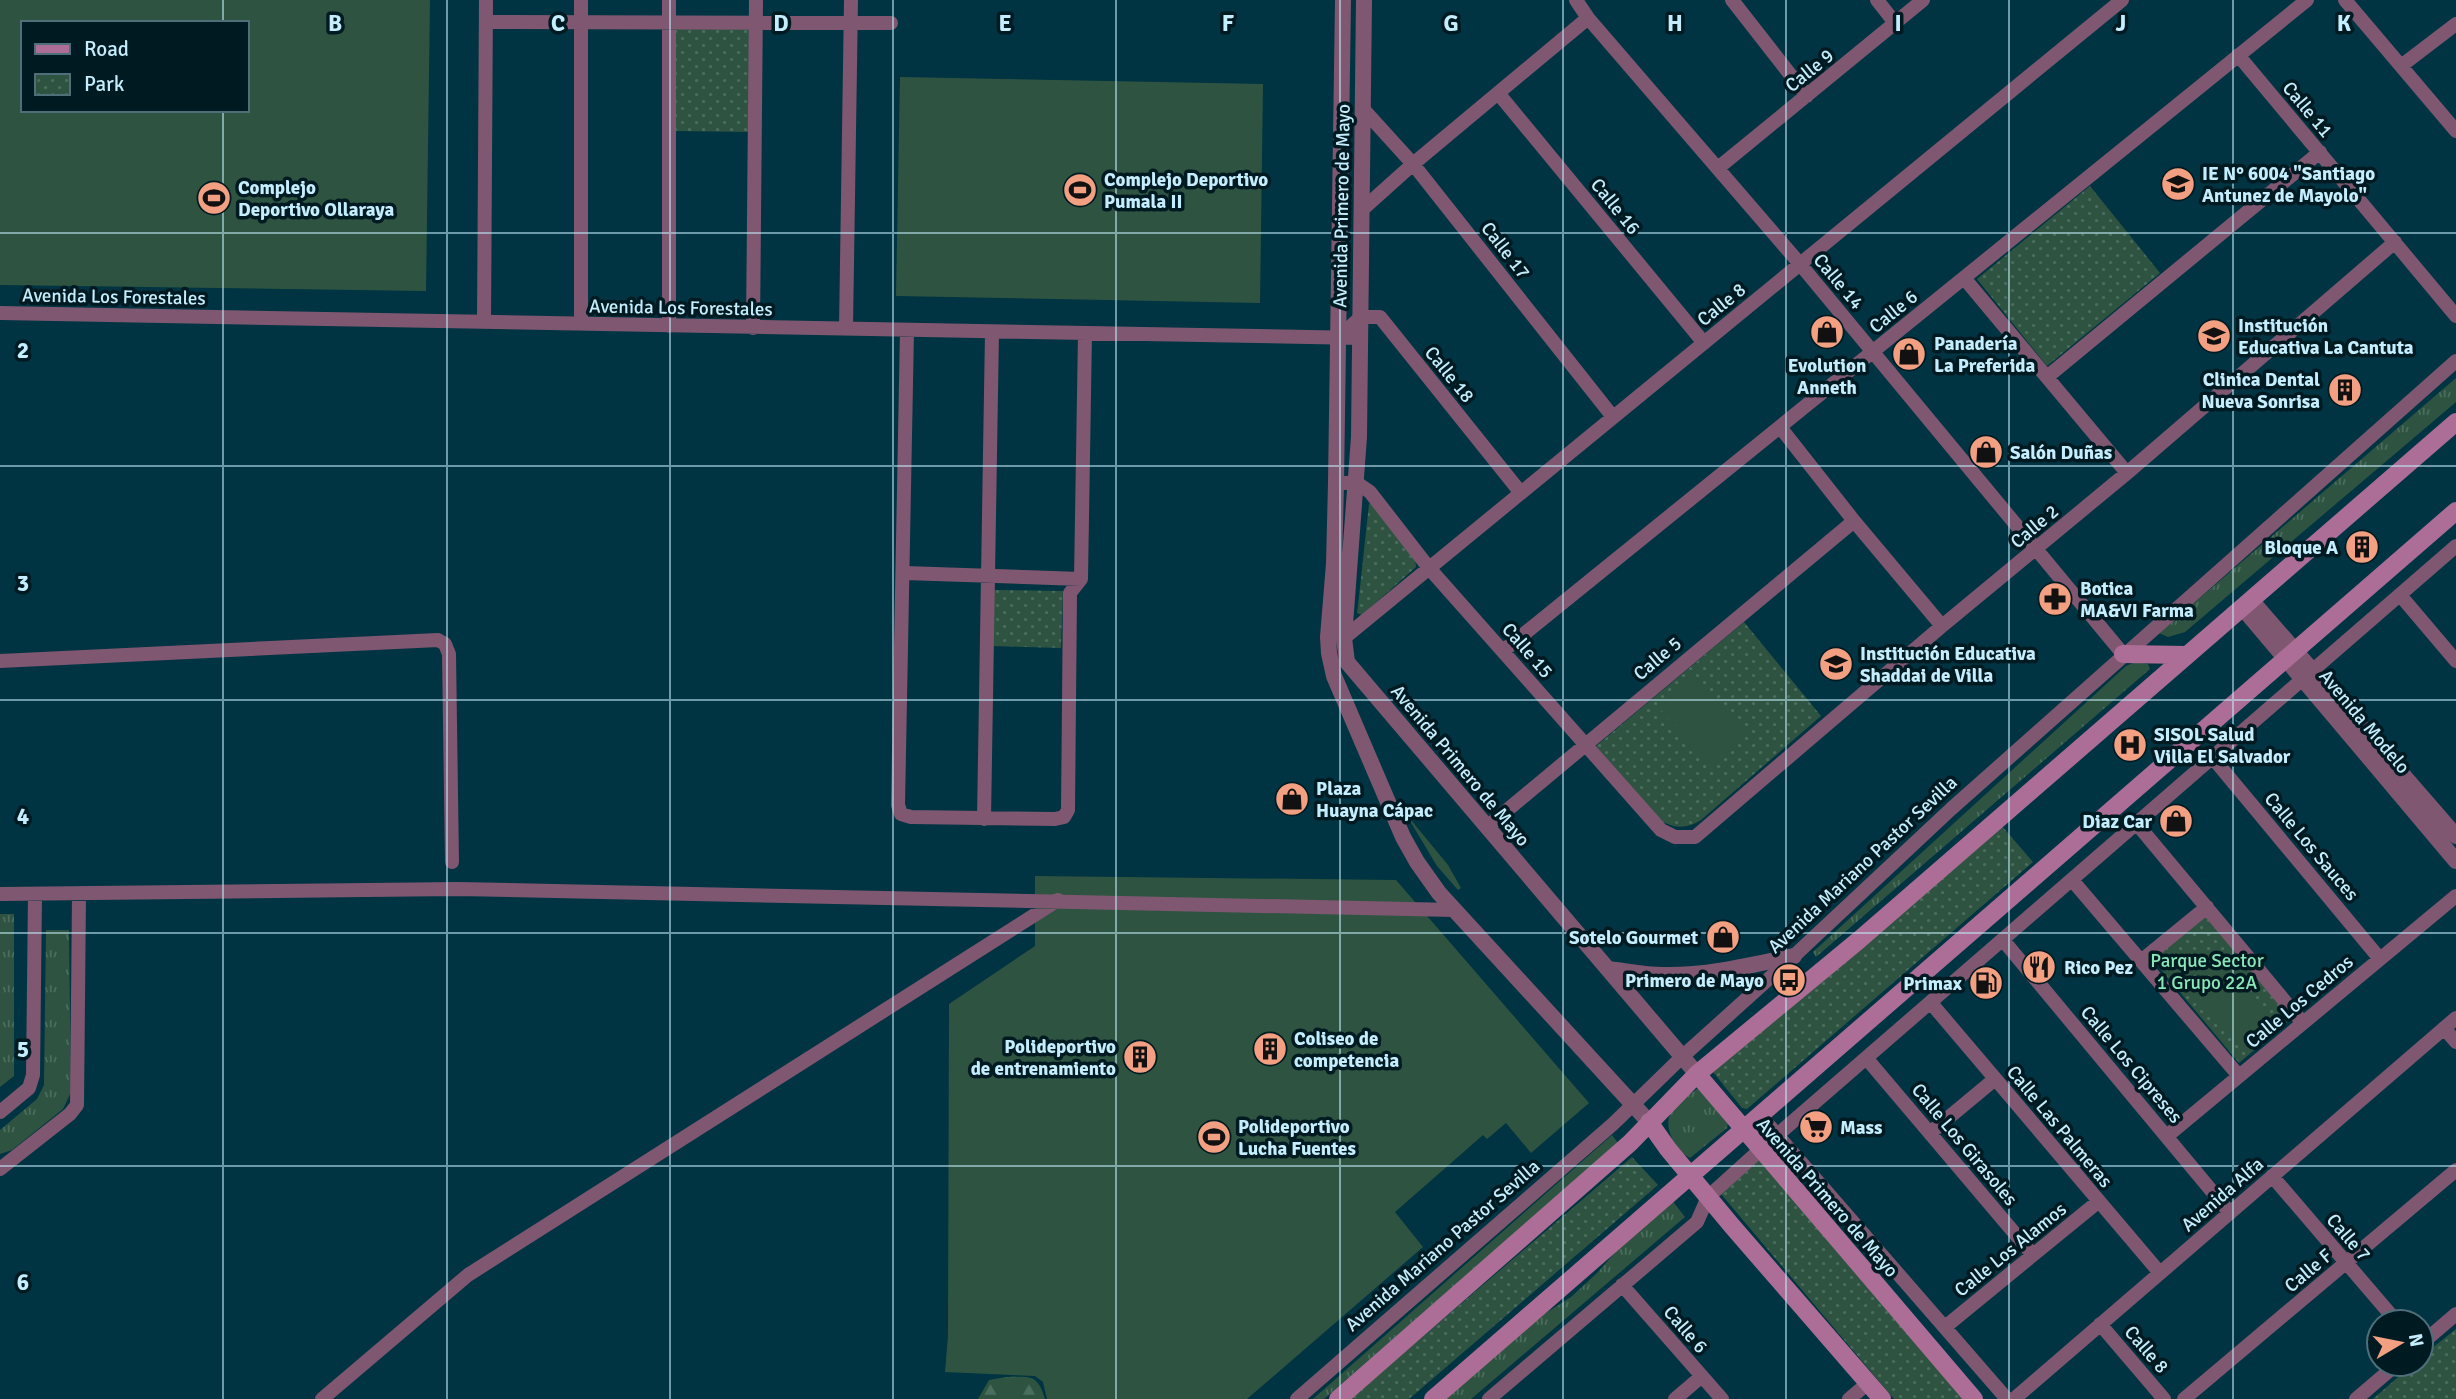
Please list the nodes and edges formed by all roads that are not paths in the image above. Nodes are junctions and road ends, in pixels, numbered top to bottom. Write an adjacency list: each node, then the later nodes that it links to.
1 (486, 0): 16 (street)
2 (581, 0): 17 (street)
3 (669, 0): 18 (street)
4 (757, 0): 19 (street)
5 (851, 0): 20 (street)
6 (1343, 0): 48 (street, Avenida Primero de Mayo)
7 (1364, 0): 28 (street, Avenida Primero de Mayo)
8 (1576, 0): 15 (street, Calle 14)
9 (1732, 0): 27 (street)
10 (1877, 0): 22 (street)
11 (1923, 0): 22 (street, Calle 9)
12 (2122, 0): 35 (street, Calle 8)
13 (2306, 0): 24 (street, Calle 6)
14 (2345, 0): 25 (street)
15 (1588, 18): 26 (street); 32 (street, Calle 14)
16 (486, 22): 17 (street); 40 (street)
17 (581, 23): 18 (street); 41 (street)
18 (669, 23): 19 (street); 42 (street)
19 (756, 23): 20 (street); 43 (street)
20 (850, 23): 21 (street); 44 (street)
21 (891, 23)
22 (1895, 23): 27 (street, Calle 9)
23 (2456, 24): 25 (street)
24 (2238, 55): 30 (street, Calle 11); 36 (street, Calle 6)
25 (2402, 66): 29 (street)
26 (1498, 93): 31 (street); 50 (street, Calle 16)
27 (1807, 96): 32 (street, Calle 9)
28 (1364, 110): 31 (street, Calle 17); 33 (street, Avenida Primero de Mayo)
29 (2456, 131)
30 (2320, 152): 34 (street, Calle 11); 53 (street)
31 (1413, 164): 33 (street); 54 (street, Calle 17)
32 (1718, 168): 35 (street, Calle 14)
33 (1363, 208): 39 (street, Avenida Primero de Mayo)
34 (2395, 242): 38 (street, Calle 11); 57 (street, Calle 2)
35 (1800, 264): 50 (street, Calle 8); 51 (street, Calle 14)
36 (1964, 278): 51 (street, Calle 6); 53 (street)
37 (0, 313): 40 (street, Avenida Los Forestales)
38 (2456, 316)
39 (1361, 317): 48 (street); 49 (street, Avenida Primero de Mayo); 60 (street, Calle 18)
40 (484, 322): 41 (street, Avenida Los Forestales)
41 (581, 324): 42 (street, Avenida Los Forestales)
42 (669, 326): 43 (street, Avenida Los Forestales)
43 (753, 328): 44 (street, Avenida Los Forestales)
44 (846, 329): 45 (street, Avenida Los Forestales)
45 (907, 330): 46 (street, Avenida Los Forestales); 66 (street)
46 (992, 332): 47 (street, Avenida Los Forestales); 67 (street)
47 (1085, 333): 48 (street, Avenida Los Forestales); 68 (street)
48 (1339, 337): 49 (street, Avenida Los Forestales); 58 (street, Avenida Primero de Mayo)
49 (1361, 338): 59 (street, Avenida Primero de Mayo)
50 (1704, 343): 54 (street, Calle 8)
51 (1873, 352): 56 (street, Calle 6); 64 (street, Calle 14)
52 (2456, 361): 74 (street, Avenida Mariano Pastor Sevilla)
53 (2047, 377): 57 (street)
54 (1613, 417): 60 (street, Calle 8)
55 (2456, 422): 70 (main road)
56 (1780, 427): 62 (street); 73 (street, Calle 6)
57 (2127, 473): 64 (street, Calle 2)
58 (1336, 483): 59 (street); 96 (street, Avenida Primero de Mayo)
59 (1357, 483): 65 (street, Calle 15); 72 (street, Avenida Primero de Mayo)
60 (1521, 493): 65 (street, Calle 8)
61 (2456, 511): 75 (main road)
62 (1854, 521): 71 (street); 80 (street, Calle 5)
63 (2456, 546): 69 (street)
64 (2037, 549): 71 (street, Calle 2); 74 (street, Calle 14)
65 (1429, 568): 72 (street, Calle 8); 73 (street, Calle 15)
66 (904, 573): 67 (street); 82 (street)
67 (988, 576): 68 (street); 82 (street)
68 (1081, 579): 82 (street)
69 (2400, 594): 78 (street); 79 (street)
70 (2247, 604): 75 (street, Avenida Modelo); 76 (main road)
71 (1942, 626): 86 (street, Calle 2)
72 (1344, 638): 84 (street, Avenida Primero de Mayo)
73 (1503, 651): 80 (street, Calle 15)
74 (2123, 654): 76 (main road); 98 (street, Avenida Mariano Pastor Sevilla)
75 (2290, 654): 79 (street, Avenida Modelo); 114 (main road)
76 (2187, 655): 109 (main road)
77 (0, 661): 88 (street)
78 (2456, 661)
79 (2308, 675): 81 (street); 85 (street, Avenida Modelo); 87 (street, Avenida Modelo)
80 (1584, 744): 84 (street, Calle 5); 86 (street, Calle 15)
81 (2213, 758): 83 (street); 99 (street, Calle Los Sauces)
82 (984, 819)
83 (2137, 824): 89 (street); 95 (street)
84 (1487, 827): 101 (street, Avenida Primero de Mayo)
85 (2456, 836)
86 (1695, 837)
87 (2456, 861)
88 (452, 862)
89 (2072, 880): 97 (street); 100 (street)
90 (0, 894): 91 (street)
91 (35, 894): 92 (street); 113 (street)
92 (79, 894): 94 (street); 121 (street)
93 (2456, 896): 99 (street, Calle Los Cedros)
94 (1058, 900): 96 (street); 140 (street)
95 (2207, 907): 100 (street); 104 (street)
96 (1454, 910): 112 (street, Avenida Primero de Mayo)
97 (2003, 940): 102 (street); 119 (street, Calle Los Cipreses)
98 (1794, 956): 101 (street); 107 (street, Avenida Mariano Pastor Sevilla)
99 (2381, 959): 104 (street, Calle Los Cedros)
100 (2141, 961): 110 (street)
101 (1608, 968): 107 (street, Avenida Primero de Mayo)
102 (1931, 1003): 108 (street); 111 (street, Calle Las Palmeras)
103 (2456, 1018): 105 (street, Avenida Alfa)
104 (2303, 1023): 110 (street, Calle Los Cedros)
105 (2444, 1028): 106 (street); 124 (street, Avenida Alfa)
106 (2456, 1042)
107 (1683, 1056): 109 (street, Avenida Primero de Mayo); 112 (street, Avenida Mariano Pastor Sevilla)
108 (1867, 1059): 117 (street, Calle Los Girasoles); 118 (street)
109 (1697, 1074): 115 (main road); 116 (main road, Avenida Primero de Mayo)
110 (2239, 1076): 119 (street, Calle Los Cedros)
111 (1995, 1079): 117 (street); 126 (street, Calle Las Palmeras)
112 (1633, 1104): 115 (street, Avenida Primero de Mayo); 141 (street, Avenida Mariano Pastor Sevilla)
113 (0, 1112)
114 (1759, 1114): 116 (main road); 118 (street, Avenida Primero de Mayo)
115 (1650, 1122): 123 (main road, Avenida Primero de Mayo); 142 (main road)
116 (1743, 1129): 120 (main road, Avenida Primero de Mayo); 123 (main road)
117 (1930, 1133): 128 (street, Calle Los Girasoles)
118 (1777, 1135): 120 (street); 135 (street, Avenida Primero de Mayo)
119 (2167, 1136): 127 (street, Calle Los Cipreses)
120 (1760, 1150): 125 (street); 149 (main road, Avenida Primero de Mayo)
121 (0, 1169)
122 (2456, 1170): 129 (street, Calle F)
123 (1690, 1175): 125 (main road, Avenida Primero de Mayo); 143 (main road)
124 (2272, 1177): 127 (street, Avenida Alfa); 129 (street, Calle 7)
125 (1708, 1197): 131 (street); 139 (main road, Avenida Primero de Mayo)
126 (2099, 1201): 128 (street, Calle Los Alamos); 130 (street, Calle Las Palmeras)
127 (2230, 1213): 130 (street, Avenida Alfa)
128 (2033, 1255): 135 (street, Calle Los Alamos)
129 (2346, 1263): 132 (street, Calle 7); 153 (street, Calle F)
130 (2160, 1273): 134 (street, Avenida Alfa)
131 (1622, 1285): 137 (street, Calle 6); 144 (street)
132 (2385, 1308)
133 (2456, 1314): 136 (street)
134 (2100, 1324): 151 (street, Avenida Alfa); 152 (street, Calle 8)
135 (1945, 1327): 150 (street, Avenida Primero de Mayo)
136 (2435, 1332)
137 (1702, 1376): 145 (street); 146 (street, Calle 6)
138 (2381, 1378): 154 (street)
139 (1868, 1383): 147 (street); 148 (main road, Avenida Primero de Mayo)
140 (322, 1399)
141 (1297, 1399)
142 (1338, 1399)
143 (1433, 1399)
144 (1489, 1399)
145 (1675, 1399)
146 (1721, 1399)
147 (1849, 1399)
148 (1882, 1399)
149 (1974, 1399)
150 (2007, 1399)
151 (2014, 1399)
152 (2164, 1399)
153 (2184, 1399)
154 (2356, 1399)

